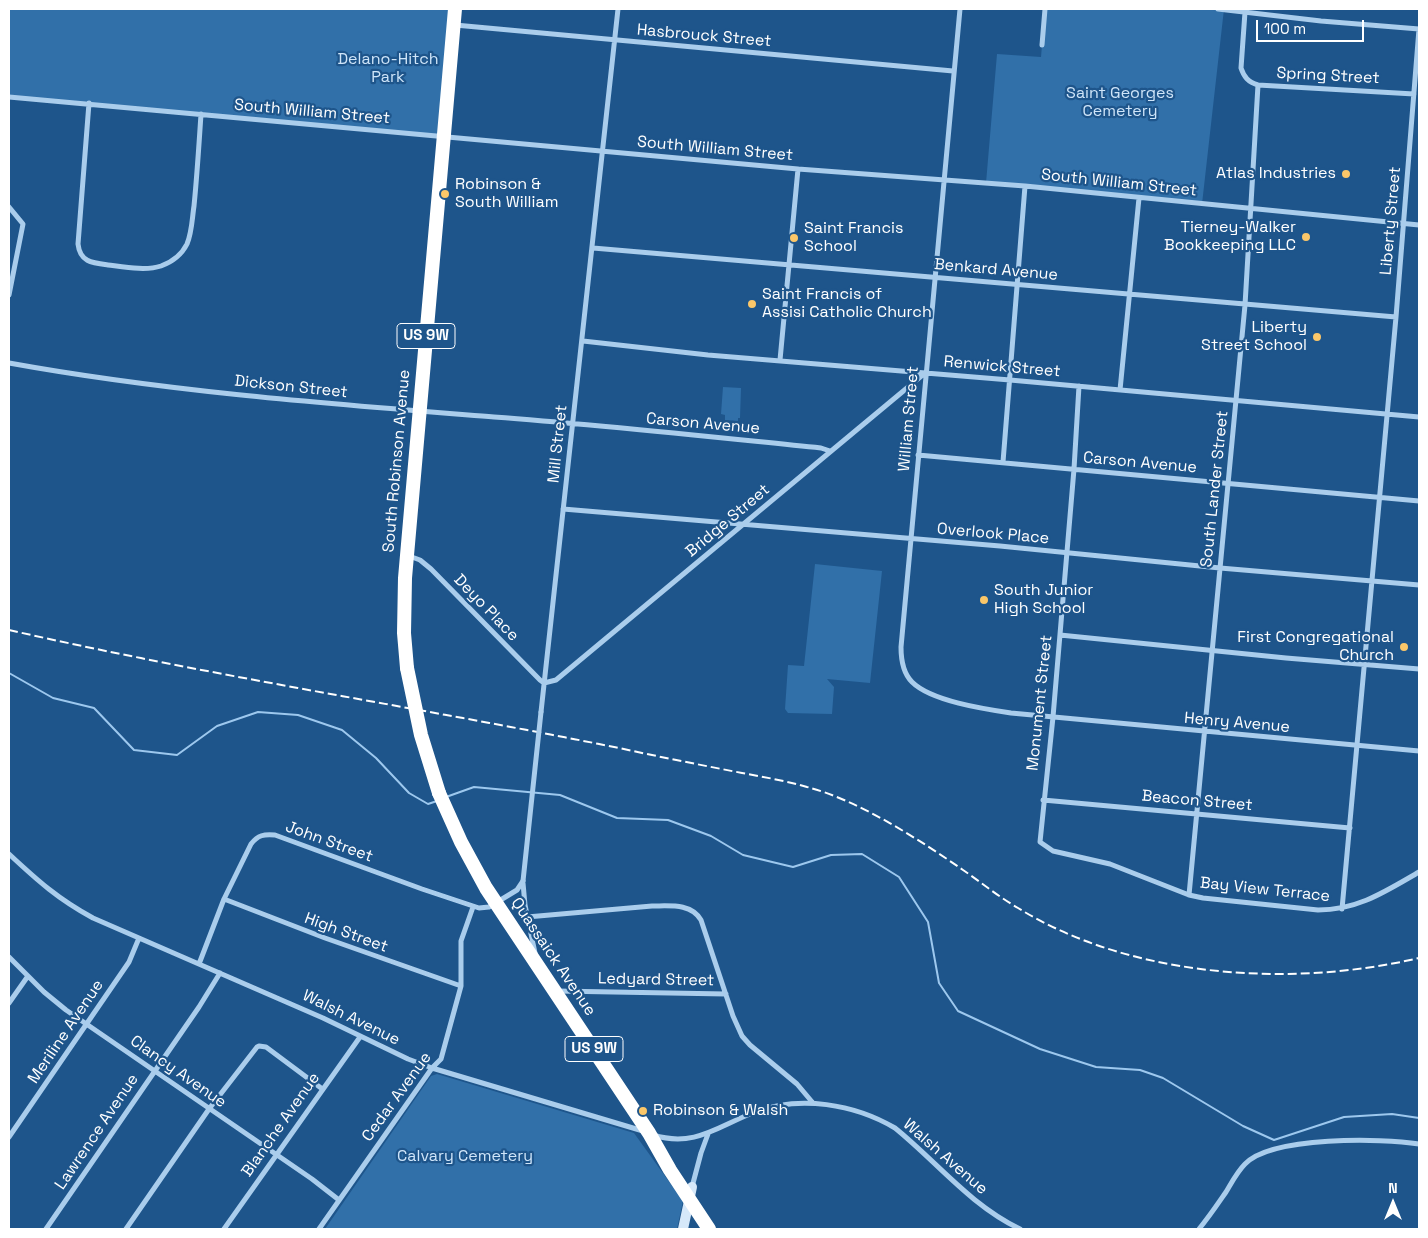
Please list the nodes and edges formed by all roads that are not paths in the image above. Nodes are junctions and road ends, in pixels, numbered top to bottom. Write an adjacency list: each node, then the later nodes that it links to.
1 (455, 9): 7 (highway, South Robinson Avenue / US 9W)
2 (618, 9): 9 (street, Mill Street)
3 (960, 9): 11 (street, William Street)
4 (1045, 9): 10 (street)
5 (1218, 9): 6 (street)
6 (1245, 12): 8 (street); 13 (street, Spring Street)
7 (454, 24): 9 (street, Hasbrouck Street); 18 (highway, South Robinson Avenue / US 9W)
8 (1419, 29): 12 (street, Liberty Street)
9 (616, 40): 11 (street, Hasbrouck Street); 19 (street, Mill Street)
10 (1042, 45)
11 (953, 71): 21 (street, William Street)
12 (1417, 81): 14 (street, Liberty Street)
13 (1258, 84): 14 (street, Spring Street); 25 (street, South Lander Street)
14 (1414, 94): 26 (street, Liberty Street)
15 (9, 97): 16 (street, South William Street)
16 (89, 103): 17 (street, South William Street); 17 (street)
17 (201, 114): 18 (street, South William Street)
18 (445, 136): 19 (street, South William Street); 44 (highway, South Robinson Avenue / US 9W)
19 (604, 151): 20 (street, South William Street); 28 (street, Mill Street)
20 (798, 168): 21 (street, South William Street); 29 (street)
21 (943, 181): 22 (street, South William Street); 30 (street, William Street)
22 (1025, 186): 23 (street, South William Street); 31 (street)
23 (1139, 198): 25 (street, South William Street); 32 (street)
24 (9, 206): 33 (street)
25 (1252, 208): 26 (street, South William Street); 34 (street, South Lander Street)
26 (1404, 223): 27 (street, South William Street); 35 (street, Liberty Street)
27 (1419, 225)
28 (593, 248): 29 (street, Benkard Avenue); 36 (street, Mill Street)
29 (789, 264): 30 (street, Benkard Avenue); 37 (street)
30 (934, 276): 31 (street, Benkard Avenue); 39 (street, William Street)
31 (1018, 285): 32 (street, Benkard Avenue); 40 (street)
32 (1129, 294): 34 (street, Benkard Avenue); 42 (street)
33 (9, 296)
34 (1245, 305): 35 (street, Benkard Avenue); 43 (street, South Lander Street)
35 (1396, 317): 45 (street, Liberty Street)
36 (583, 341): 37 (street, Renwick Street); 47 (street, Mill Street)
37 (780, 360): 39 (street, Renwick Street)
38 (9, 363): 44 (street, Dickson Street)
39 (925, 373): 40 (street, Renwick Street); 48 (street, Bridge Street); 49 (street, William Street)
40 (1010, 380): 41 (street, Renwick Street); 50 (street)
41 (1079, 386): 42 (street, Renwick Street); 51 (street, Monument Street)
42 (1120, 390): 43 (street, Renwick Street)
43 (1236, 400): 45 (street, Renwick Street); 52 (street, South Lander Street)
44 (419, 412): 47 (street, Dickson Street); 59 (highway, South Robinson Avenue / US 9W)
45 (1387, 414): 46 (street, Renwick Street); 53 (street, Liberty Street)
46 (1419, 417)
47 (573, 424): 48 (street, Carson Avenue); 55 (street, Mill Street)
48 (830, 451): 56 (street, Bridge Street)
49 (918, 455): 50 (street, Carson Avenue); 57 (street, William Street)
50 (1003, 462): 51 (street, Carson Avenue)
51 (1074, 470): 52 (street, Carson Avenue); 58 (street, Monument Street)
52 (1228, 484): 53 (street, Carson Avenue); 60 (street, South Lander Street)
53 (1379, 497): 54 (street, Carson Avenue); 61 (street, Liberty Street)
54 (1419, 501)
55 (564, 509): 56 (street, Overlook Place); 67 (street, Mill Street)
56 (743, 525): 57 (street, Overlook Place); 67 (street, Bridge Street)
57 (910, 538): 58 (street, Overlook Place); 68 (street, William Street)
58 (1067, 553): 60 (street, Overlook Place); 63 (street, Monument Street)
59 (406, 556): 67 (street, Deyo Place); 72 (highway, South Robinson Avenue / US 9W, bridge)
60 (1220, 568): 61 (street, Overlook Place); 64 (street, South Lander Street)
61 (1372, 581): 62 (street, Overlook Place); 65 (street, Liberty Street)
62 (1419, 585)
63 (1060, 635): 64 (street); 68 (street, Monument Street)
64 (1212, 650): 65 (street); 69 (street, South Lander Street)
65 (1365, 664): 66 (street); 70 (street, Liberty Street)
66 (1419, 669)
67 (544, 683): 79 (street, Mill Street, bridge)
68 (1053, 717): 69 (street, Henry Avenue); 73 (street, Monument Street)
69 (1205, 732): 70 (street, Henry Avenue); 74 (street, South Lander Street)
70 (1357, 746): 71 (street, Henry Avenue); 75 (street, Liberty Street)
71 (1419, 751)
72 (439, 793): 82 (highway, Quassaick Avenue / US 9W)
73 (1043, 800): 74 (street, Beacon Street); 76 (street, Monument Street)
74 (1198, 813): 75 (street, Beacon Street); 80 (street, South Lander Street)
75 (1350, 828): 84 (street, Liberty Street)
76 (1040, 842): 80 (street, Bay View Terrace)
77 (9, 854): 86 (street, Walsh Avenue)
78 (1419, 872): 84 (street, Bay View Terrace)
79 (523, 881): 82 (street); 85 (street, Mill Street)
80 (1190, 895): 84 (street, Bay View Terrace)
81 (224, 899): 83 (street, John Street); 88 (street, John Street); 92 (street, High Street)
82 (496, 903): 83 (street, John Street); 89 (highway, Quassaick Avenue / US 9W)
83 (473, 907): 92 (street, Cedar Avenue)
84 (1342, 909)
85 (527, 917): 89 (street, Mill Street); 94 (street)
86 (139, 938): 88 (street, Walsh Avenue); 96 (street, Meriline Avenue)
87 (9, 957): 91 (street, Clancy Avenue)
88 (199, 964): 90 (street, Walsh Avenue)
89 (538, 966): 93 (highway, Quassaick Avenue / US 9W)
90 (220, 973): 97 (street, Walsh Avenue); 99 (street, Lawrence Avenue)
91 (28, 976): 95 (street); 96 (street, Clancy Avenue)
92 (461, 986): 98 (street, Cedar Avenue)
93 (555, 991): 94 (street, Ledyard Street); 103 (highway, Quassaick Avenue / US 9W)
94 (726, 994): 101 (street)
95 (9, 1003)
96 (87, 1024): 99 (street, Clancy Avenue); 105 (street, Meriline Avenue)
97 (360, 1037): 98 (street, Walsh Avenue); 100 (street, Blanche Avenue)
98 (432, 1068): 103 (street, Walsh Avenue); 109 (street, Cedar Avenue)
99 (154, 1071): 102 (street, Clancy Avenue); 110 (street, Lawrence Avenue)
100 (322, 1088): 102 (street); 107 (street, Blanche Avenue)
101 (813, 1103): 104 (street, Walsh Avenue); 117 (street, Walsh Avenue)
102 (210, 1109): 107 (street, Clancy Avenue); 111 (street)
103 (649, 1133): 104 (street, Walsh Avenue); 108 (highway, Quassaick Avenue / US 9W)
104 (708, 1134): 108 (street)
105 (9, 1137)
106 (1419, 1144): 118 (street)
107 (276, 1154): 109 (street, Clancy Avenue); 112 (street, Blanche Avenue)
108 (690, 1193): 114 (main road); 115 (highway, US 9W); 116 (highway, US 9W)
109 (339, 1200): 113 (street, Cedar Avenue)
110 (46, 1229)
111 (126, 1229)
112 (224, 1229)
113 (319, 1229)
114 (683, 1229)
115 (709, 1229)
116 (720, 1229)
117 (1020, 1229)
118 (1199, 1229)

